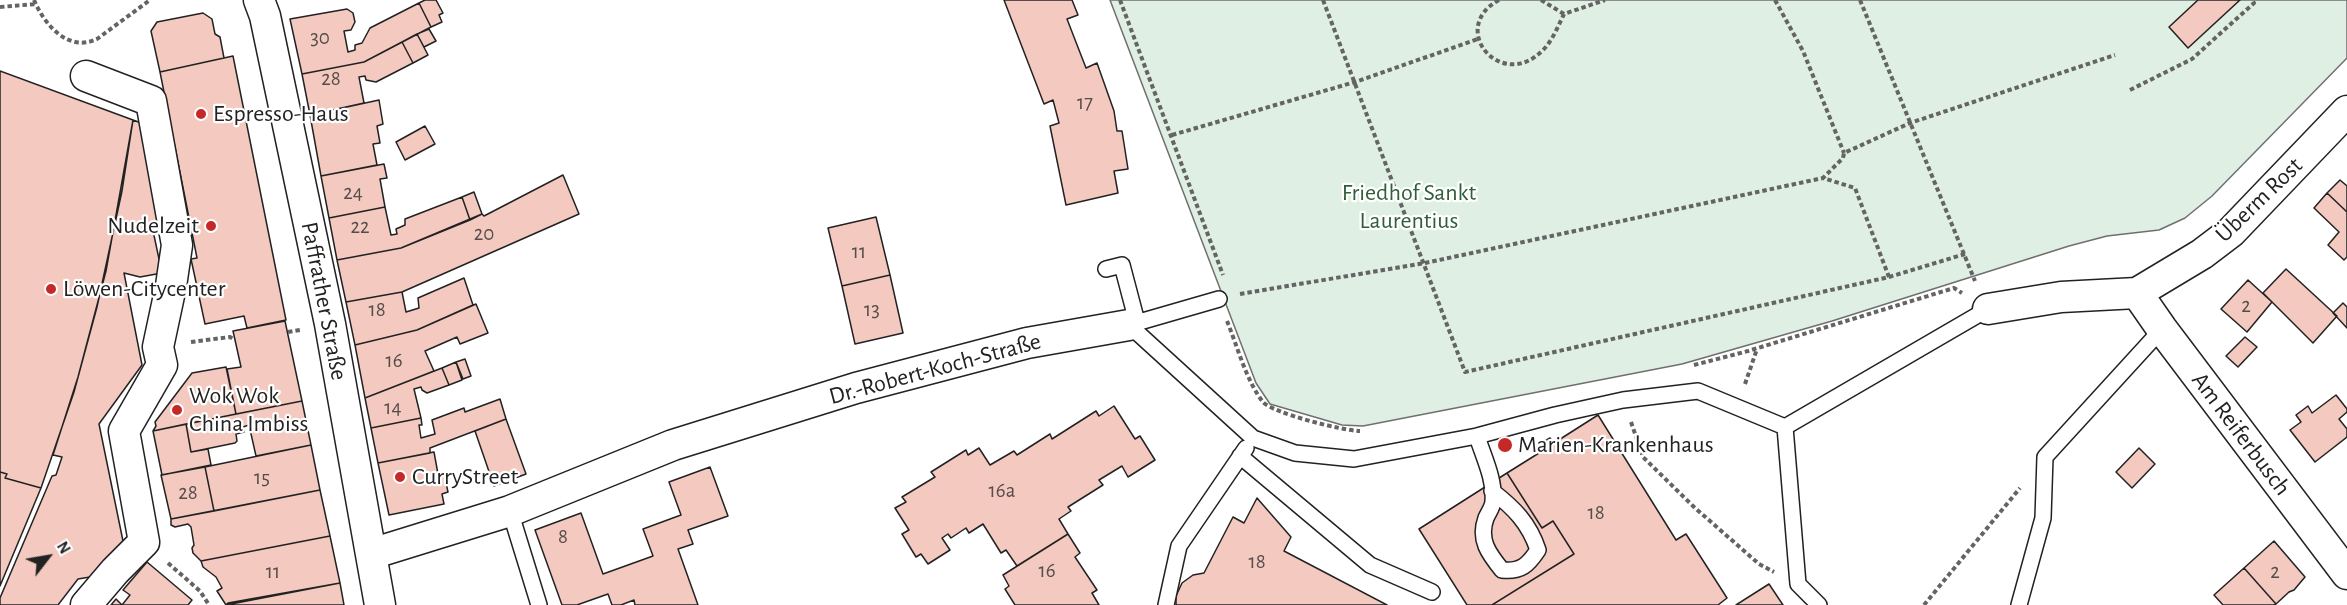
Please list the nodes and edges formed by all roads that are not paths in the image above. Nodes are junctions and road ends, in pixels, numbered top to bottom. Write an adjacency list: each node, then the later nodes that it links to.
1 (259, 0): 16 (street, Paffrather Straße)
2 (86, 76): 19 (street)
3 (2347, 111): 5 (street, Überm Rost)
4 (1106, 269): 8 (lane)
5 (2138, 293): 7 (street, Überm Rost); 9 (street, Am Reiferbusch)
6 (1225, 297): 8 (lane)
7 (1988, 309): 10 (lane)
8 (1133, 324): 12 (lane); 15 (street, Dr.-Robert-Koch-Straße)
9 (2162, 329): 17 (street, Am Reiferbusch); 24 (lane)
10 (1785, 427): 11 (lane); 23 (lane)
11 (1477, 436): 12 (lane); 14 (lane)
12 (1253, 438): 13 (lane)
13 (1240, 456): 18 (lane); 22 (lane)
14 (1492, 491): 14 (lane)
15 (510, 511): 16 (street, Dr.-Robert-Koch-Straße); 21 (lane)
16 (371, 554): 20 (street, Paffrather Straße)
17 (2347, 574)
18 (1432, 592)
19 (86, 605)
20 (380, 605)
21 (539, 605)
22 (1166, 605)
23 (1819, 605)
24 (2019, 605)

